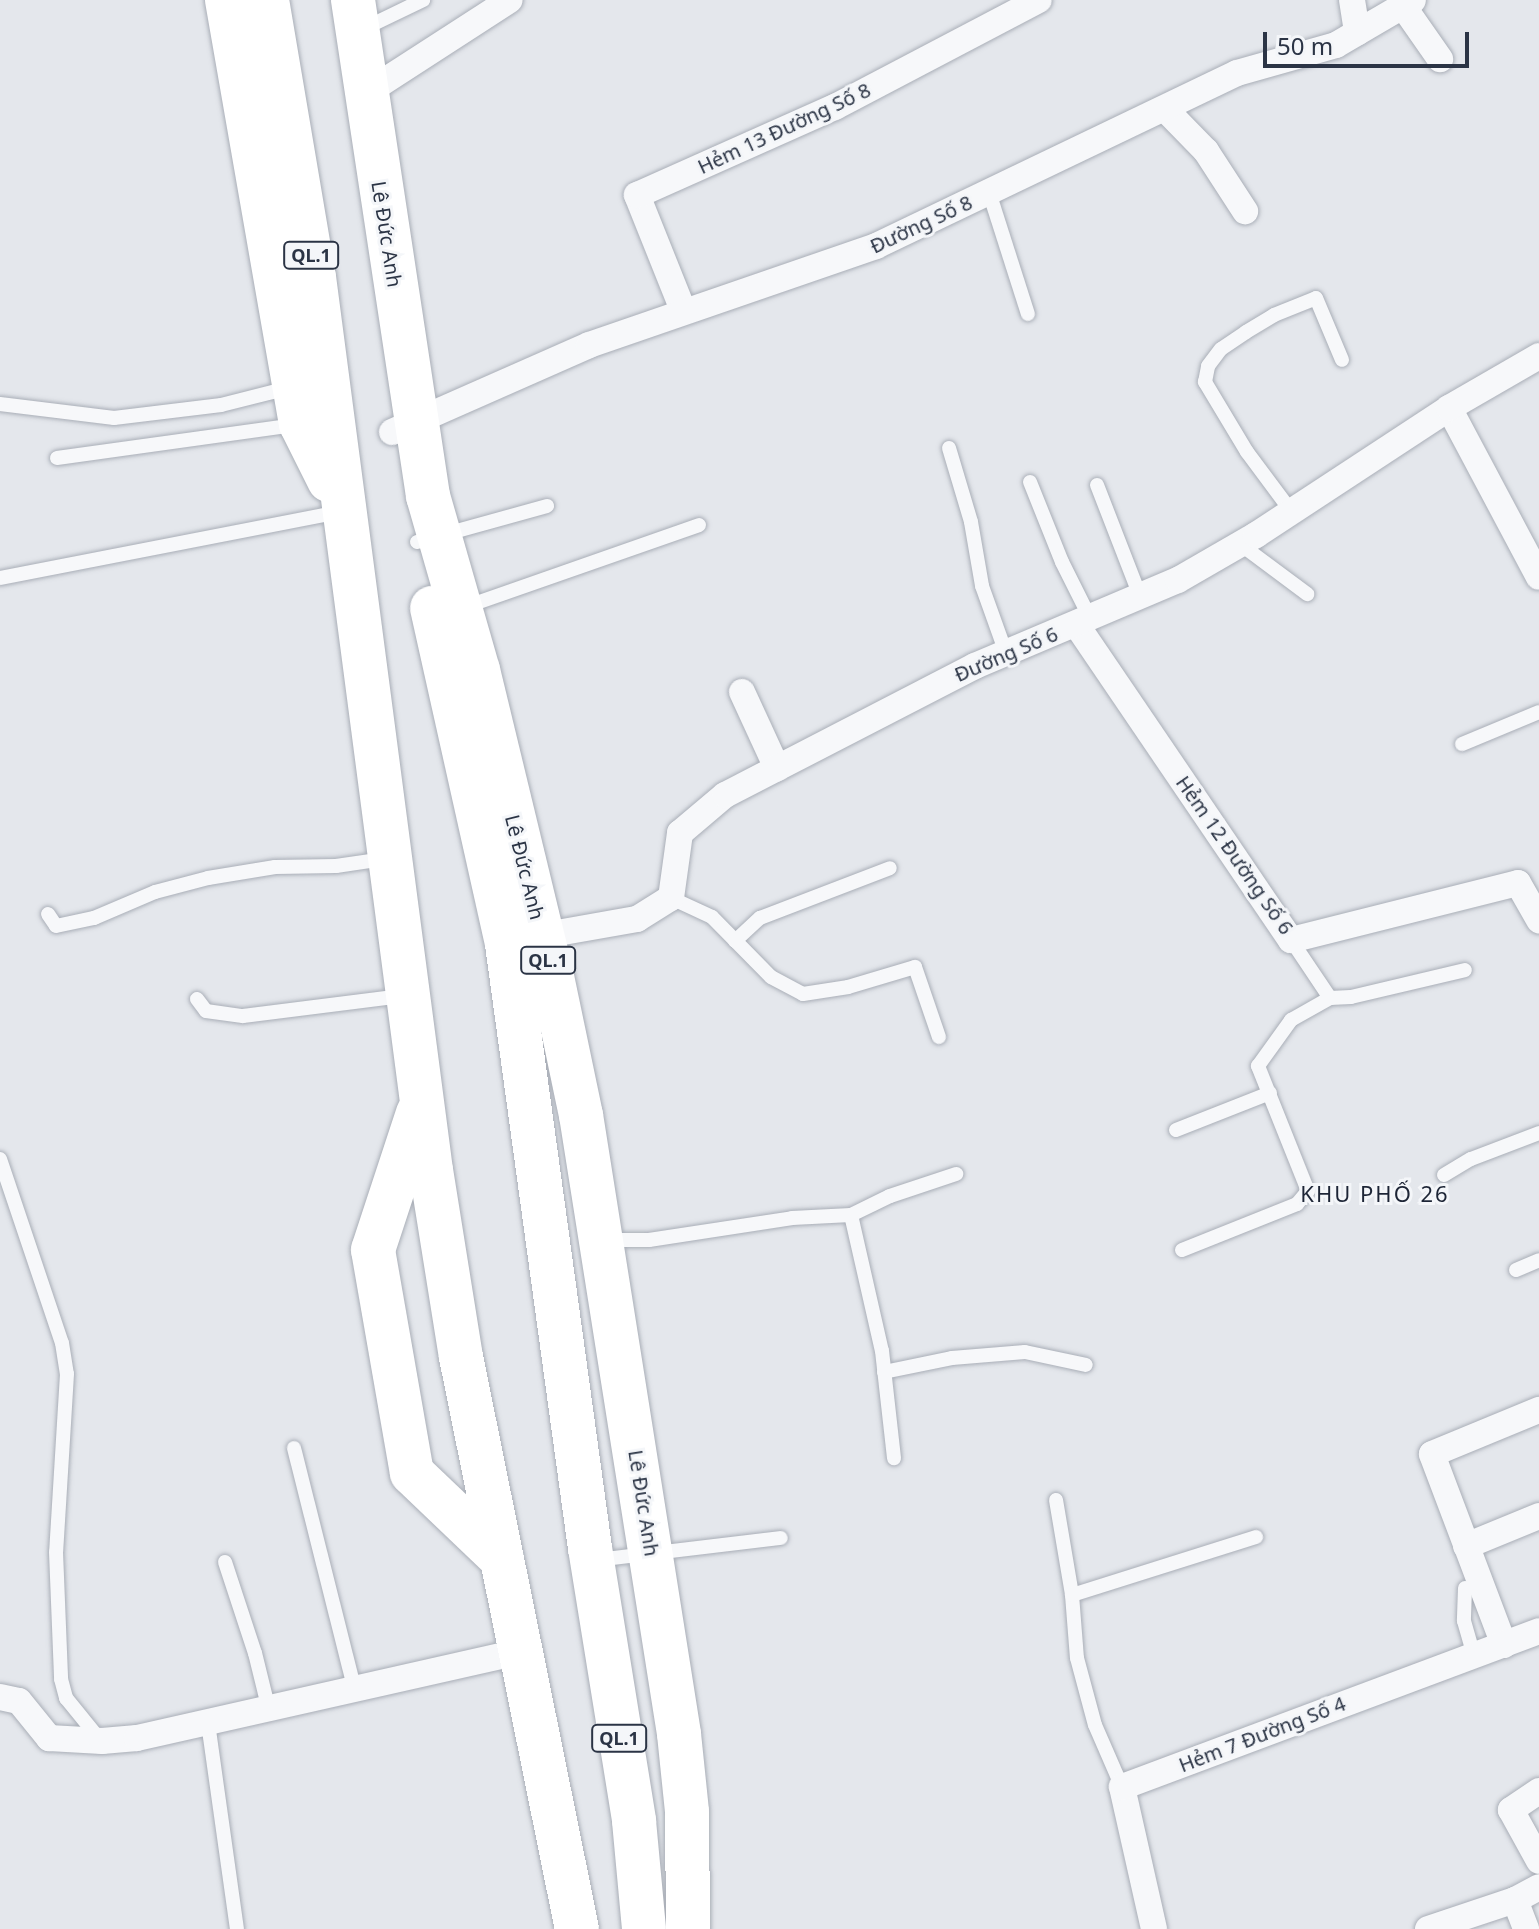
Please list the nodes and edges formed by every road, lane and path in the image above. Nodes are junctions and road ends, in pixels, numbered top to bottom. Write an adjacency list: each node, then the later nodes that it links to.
1 (227, 0): 21 (highway, QL.1)
2 (267, 0): 29 (highway, QL.1)
3 (322, 0): 23 (highway, Lê Đức Anh / QL.1)
4 (423, 0): 9 (lane)
5 (510, 0): 12 (street)
6 (1039, 0): 16 (street, Hẻm 13 Đường Số 8)
7 (1352, 0): 10 (street)
8 (1408, 3): 10 (street, Đường Số 8); 11 (street)
9 (355, 16): 12 (highway, Lê Đức Anh / QL.1)
10 (1357, 33): 13 (street, Đường Số 8)
11 (1440, 59)
12 (366, 93): 23 (highway, Lê Đức Anh / QL.1)
13 (1165, 109): 14 (street, Đường Số 8); 15 (street)
14 (989, 192): 16 (street, Đường Số 8); 17 (lane)
15 (1245, 211)
16 (683, 310): 23 (street, Đường Số 8)
17 (1028, 314)
18 (1539, 356): 22 (street, Đường Số 6)
19 (1342, 360): 30 (lane)
20 (0, 404): 21 (lane)
21 (298, 405): 25 (lane); 29 (highway, QL.1)
22 (1449, 408): 30 (street, Đường Số 6); 34 (street)
23 (404, 428): 32 (highway, Lê Đức Anh / QL.1)
24 (949, 448): 40 (lane)
25 (57, 458)
26 (1030, 482): 39 (lane)
27 (1097, 485): 37 (lane)
28 (547, 506): 32 (lane)
29 (345, 511): 35 (lane); 45 (highway, QL.1)
30 (1291, 511): 33 (street, Đường Số 6)
31 (699, 525): 38 (lane)
32 (428, 538): 38 (highway, Lê Đức Anh / QL.1)
33 (1240, 544): 36 (lane); 37 (street, Đường Số 6)
34 (1539, 577)
35 (0, 578)
36 (1307, 594)
37 (1140, 596): 39 (street, Đường Số 6)
38 (447, 612): 50 (highway, Lê Đức Anh / QL.1)
39 (1083, 621): 40 (street, Đường Số 6); 51 (street, Hẻm 12 Đường Số 6)
40 (1006, 653): 44 (street, Đường Số 6)
41 (742, 692): 44 (street)
42 (1539, 712): 43 (lane)
43 (1462, 744)
44 (777, 768): 47 (street, Đường Số 6)
45 (393, 858): 48 (lane); 54 (highway, QL.1)
46 (890, 868): 52 (lane)
47 (671, 898): 50 (street); 52 (lane)
48 (48, 914)
49 (1539, 920): 51 (street, Hẻm 12 Đường Số 6)
50 (524, 940): 66 (highway, Lê Đức Anh / QL.1); 82 (highway, Lê Đức Anh / QL.1)
51 (1291, 940): 55 (lane)
52 (735, 941): 57 (lane)
53 (1465, 970): 55 (lane)
54 (406, 996): 56 (lane); 59 (highway, QL.1)
55 (1330, 998): 58 (lane)
56 (197, 999)
57 (939, 1037)
58 (1270, 1093): 60 (lane); 67 (lane)
59 (423, 1096): 81 (highway, QL.1); 81 (highway, QL.1)
60 (1176, 1130)
61 (1539, 1133): 64 (lane)
62 (0, 1159): 94 (lane)
63 (956, 1174): 65 (lane)
64 (1444, 1175)
65 (851, 1215): 66 (lane); 71 (lane)
66 (601, 1241): 80 (highway, Lê Đức Anh / QL.1)
67 (1182, 1250)
68 (1539, 1260): 69 (lane)
69 (1516, 1270)
70 (1086, 1365): 71 (lane)
71 (884, 1372): 74 (lane)
72 (1539, 1410): 79 (street)
73 (294, 1448): 90 (lane)
74 (894, 1458)
75 (1056, 1500): 85 (lane)
76 (1539, 1516): 79 (street)
77 (1256, 1537): 85 (lane)
78 (781, 1538): 80 (lane)
79 (1466, 1546): 87 (street)
80 (653, 1551): 82 (lane); 103 (highway, Lê Đức Anh / QL.1)
81 (502, 1559): 88 (highway, QL.1)
82 (592, 1561): 102 (highway, Lê Đức Anh / QL.1)
83 (225, 1562): 92 (lane)
84 (1465, 1588): 89 (lane)
85 (1072, 1595): 95 (lane)
86 (1539, 1631): 87 (street, Hẻm 7 Đường Số 4)
87 (1504, 1645): 89 (street, Hẻm 7 Đường Số 4)
88 (522, 1651): 90 (street); 101 (highway, QL.1)
89 (1474, 1655): 95 (street, Hẻm 7 Đường Số 4)
90 (355, 1690): 92 (street)
91 (0, 1697): 94 (street)
92 (269, 1710): 93 (street)
93 (208, 1723): 94 (street); 100 (lane)
94 (102, 1741)
95 (1122, 1787): 104 (street)
96 (1539, 1791): 97 (street)
97 (1539, 1861)
98 (1539, 1887): 99 (street)
99 (1515, 1900): 105 (street); 106 (street)
100 (237, 1929)
101 (577, 1929)
102 (644, 1929)
103 (688, 1929)
104 (1154, 1929)
105 (1428, 1929)
106 (1526, 1929)

